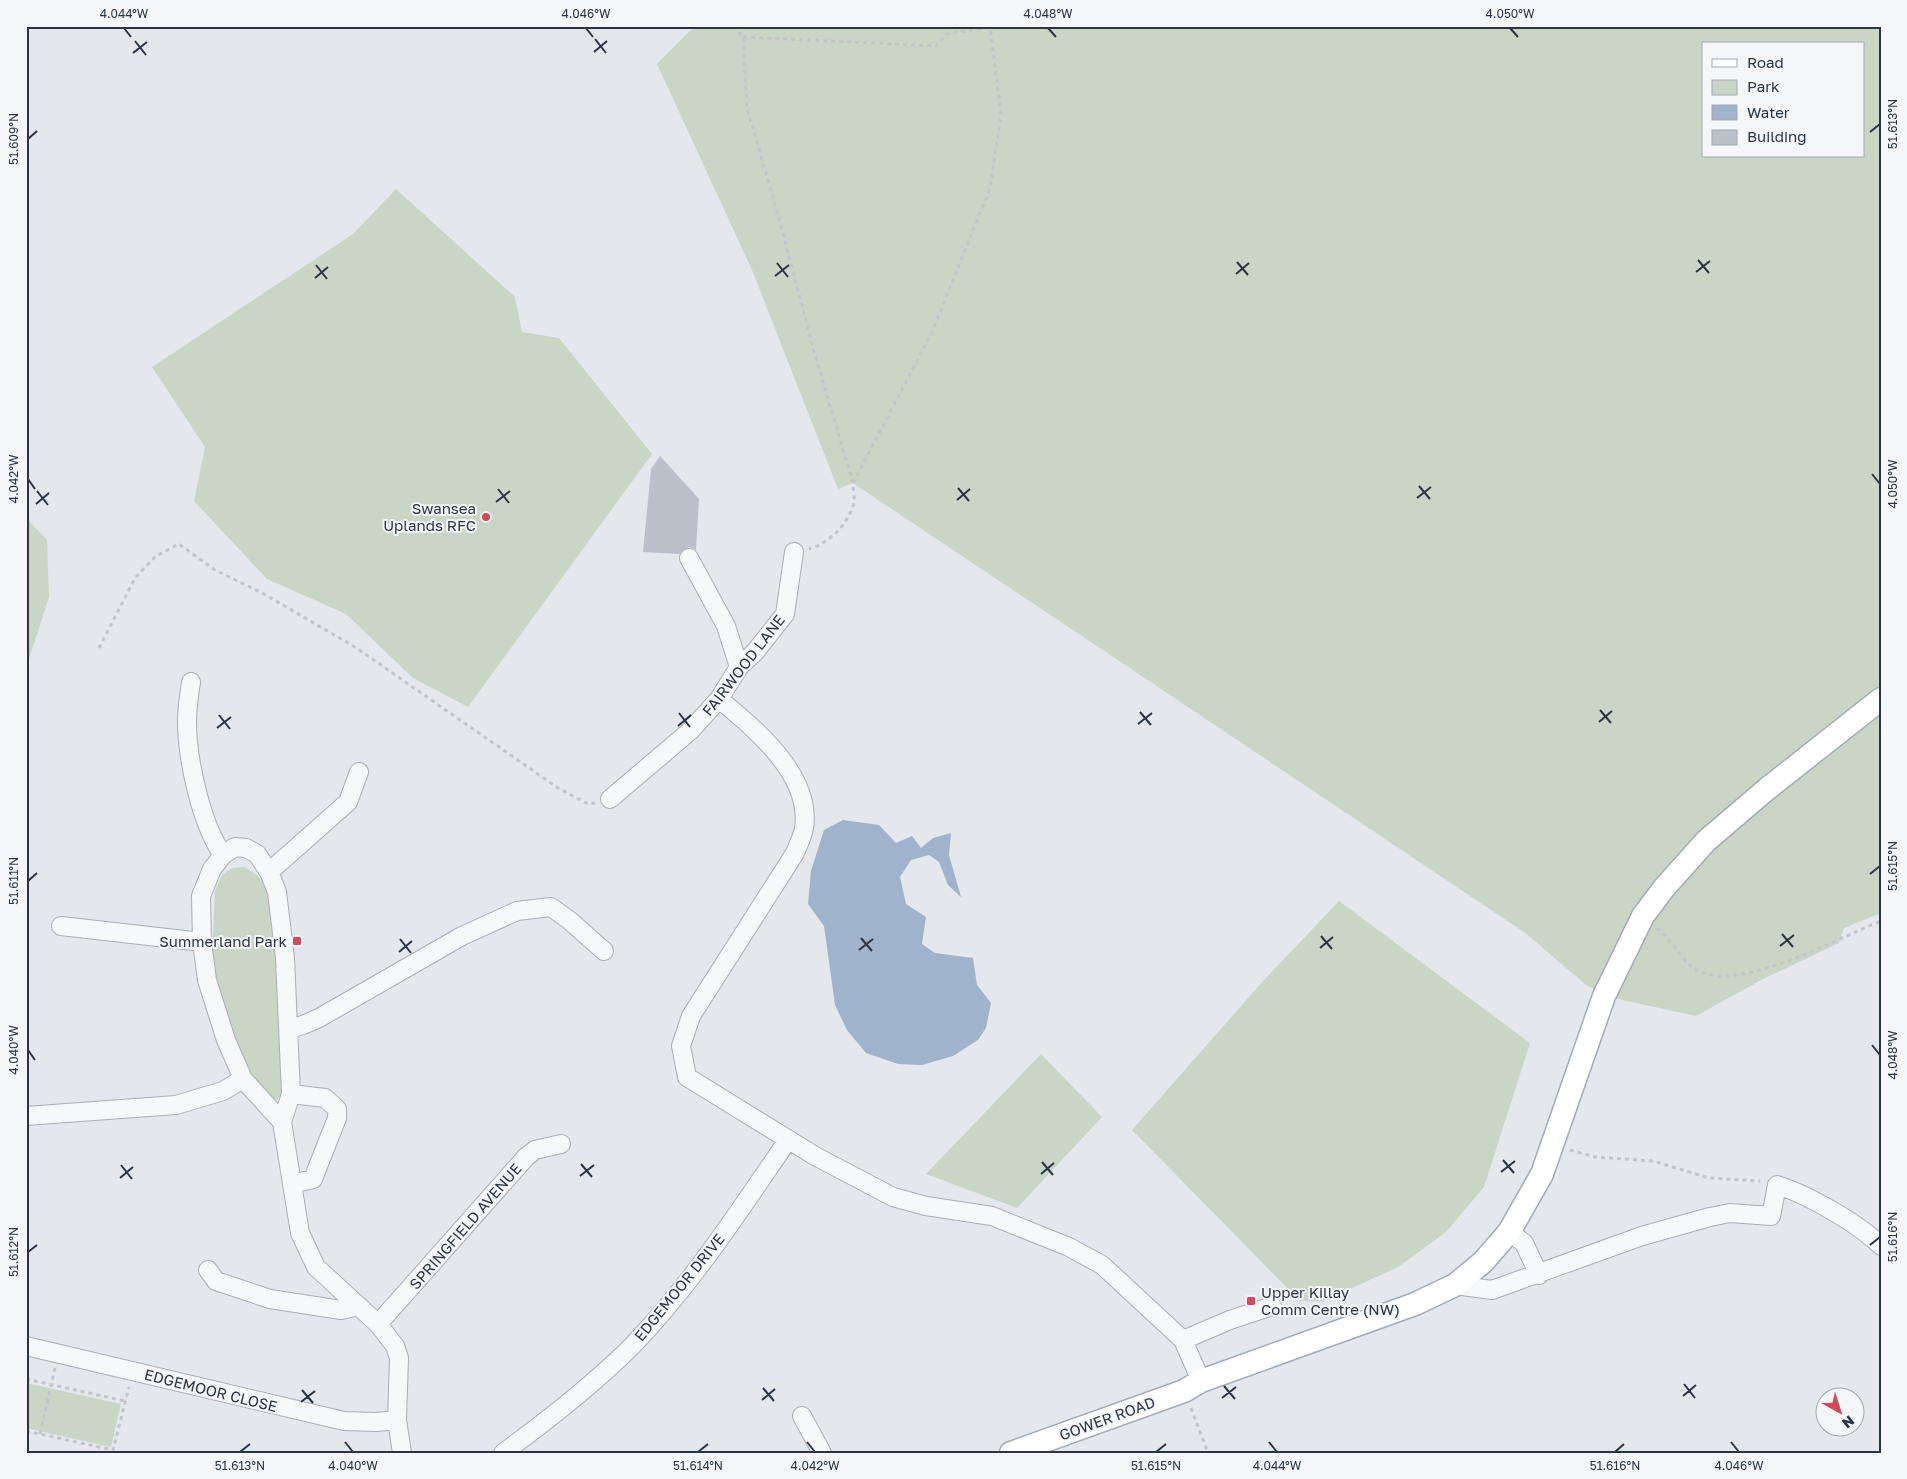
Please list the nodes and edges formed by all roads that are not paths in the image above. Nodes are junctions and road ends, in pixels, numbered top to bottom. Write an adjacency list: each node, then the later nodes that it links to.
1 (794, 552): 3 (street, FAIRWOOD LANE)
2 (689, 558): 3 (street)
3 (739, 667): 5 (street, FAIRWOOD LANE)
4 (191, 682): 9 (street)
5 (719, 699): 8 (street, FAIRWOOD LANE); 19 (street)
6 (1881, 700): 22 (main road, GOWER ROAD)
7 (359, 772): 10 (street)
8 (610, 799)
9 (222, 855): 10 (street); 12 (street)
10 (269, 872): 14 (street)
11 (61, 926): 12 (street)
12 (202, 942): 15 (street)
13 (604, 951): 14 (street)
14 (289, 1029): 16 (street)
15 (243, 1079): 17 (street); 18 (street)
16 (291, 1094): 18 (street); 21 (street)
17 (26, 1116)
18 (282, 1122): 21 (street)
19 (788, 1140): 30 (street); 36 (street, EDGEMOOR DRIVE)
20 (561, 1144): 29 (street, SPRINGFIELD AVENUE)
21 (292, 1184): 27 (street)
22 (1508, 1232): 25 (street); 26 (main road, GOWER ROAD)
23 (1881, 1246): 25 (street)
24 (208, 1270): 27 (street)
25 (1539, 1275): 26 (street)
26 (1455, 1285): 32 (main road, GOWER ROAD)
27 (359, 1306): 29 (street)
28 (1272, 1306): 30 (street)
29 (378, 1324): 34 (street)
30 (1183, 1340): 32 (street)
31 (26, 1346): 34 (street, EDGEMOOR CLOSE)
32 (1193, 1386): 38 (main road, GOWER ROAD)
33 (802, 1416): 37 (street)
34 (397, 1420): 35 (street)
35 (402, 1453)
36 (503, 1453)
37 (822, 1453)
38 (1011, 1453)

